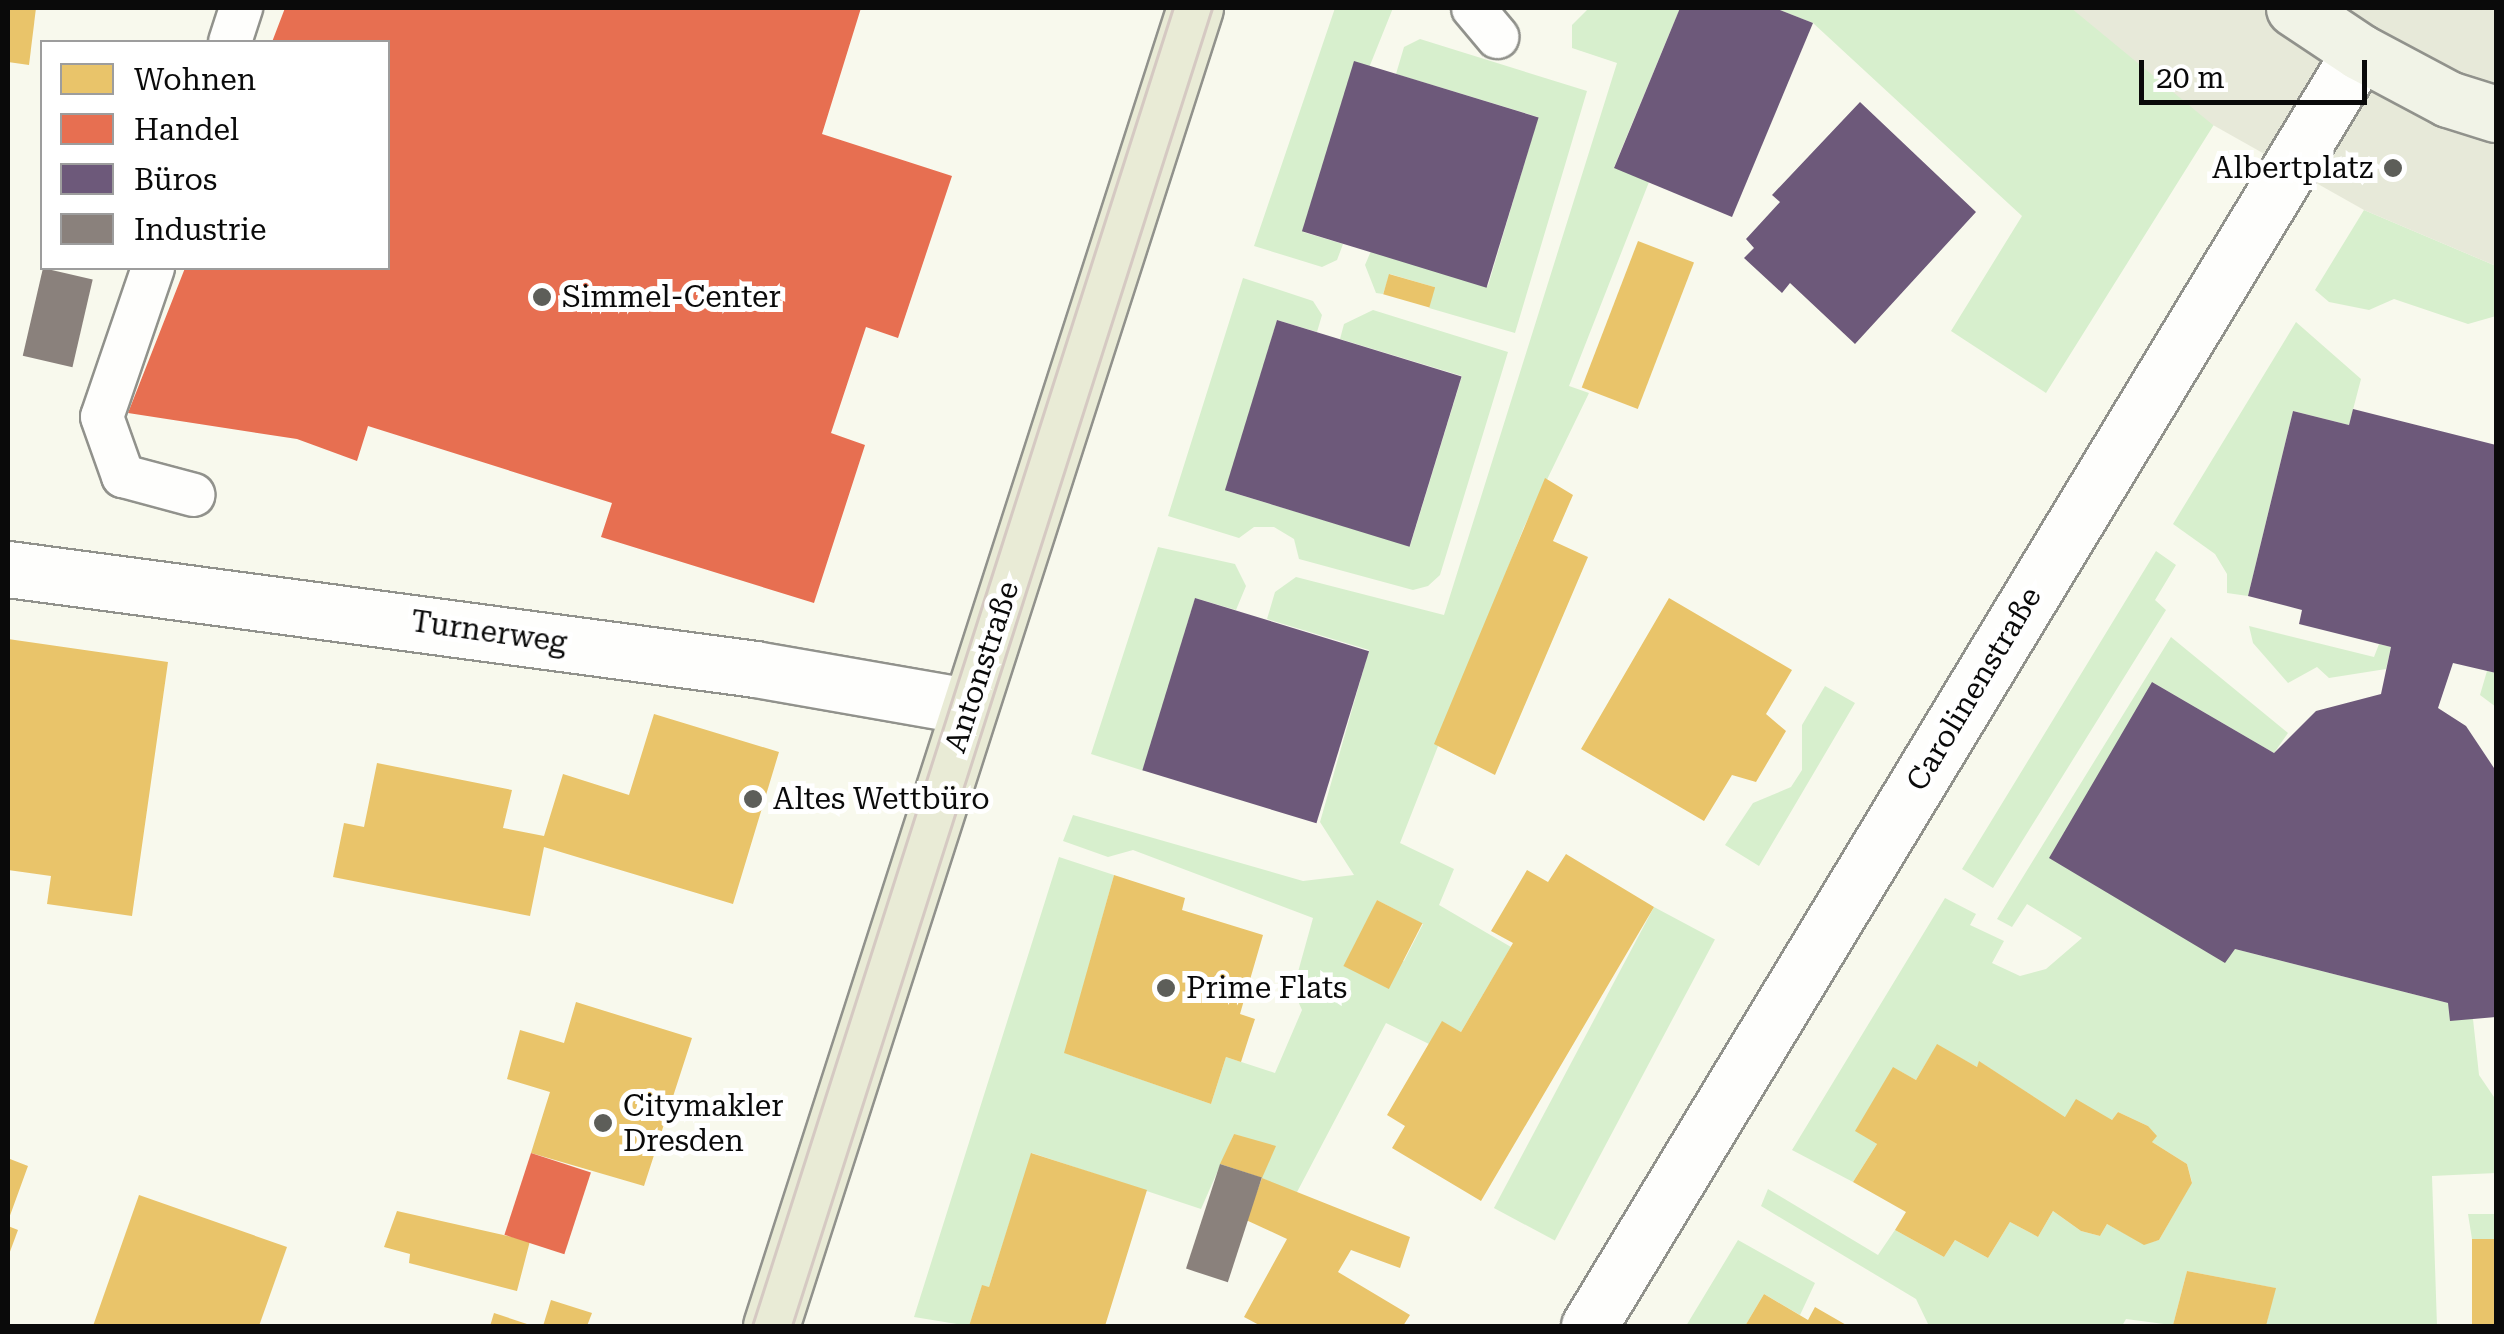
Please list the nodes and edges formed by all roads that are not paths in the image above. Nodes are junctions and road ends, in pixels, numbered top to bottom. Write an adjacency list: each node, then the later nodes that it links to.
1 (242, 8): 4 (lane)
2 (1195, 8): 10 (main road, Antonstraße)
3 (2294, 8): 5 (main road)
4 (231, 40)
5 (2360, 52): 6 (main road); 12 (street, Carolinenstraße)
6 (2496, 114)
7 (152, 270): 8 (lane)
8 (194, 495)
9 (8, 570): 10 (street, Turnerweg)
10 (968, 706): 11 (main road, Antonstraße)
11 (772, 1326)
12 (1589, 1326)

